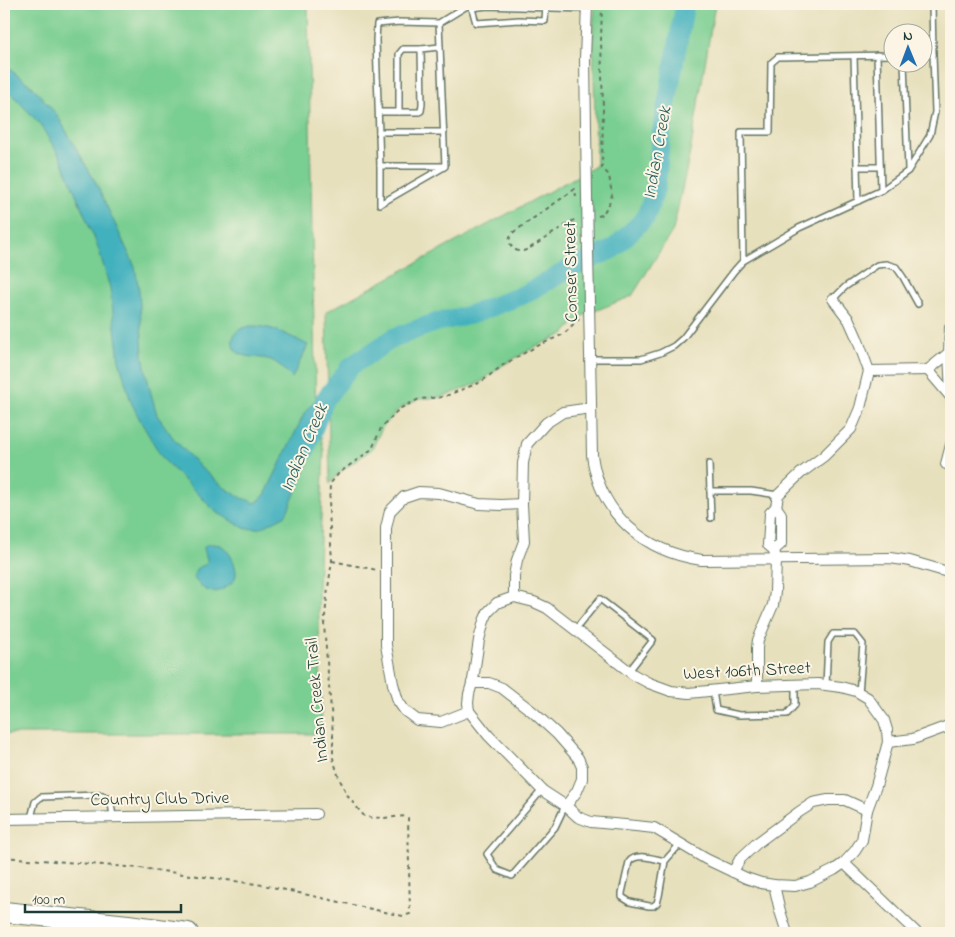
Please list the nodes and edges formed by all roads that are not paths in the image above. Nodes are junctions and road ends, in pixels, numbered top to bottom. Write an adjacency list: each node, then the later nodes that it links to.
1 (932, 4): 8 (lane)
2 (471, 5): 3 (lane); 3 (lane); 5 (lane)
3 (546, 6): 4 (lane)
4 (586, 6): 29 (street, Conser Street, bridge)
5 (439, 23): 6 (lane); 13 (lane)
6 (440, 47): 7 (lane); 16 (lane)
7 (420, 49): 14 (lane); 14 (lane)
8 (933, 54): 21 (lane)
9 (877, 55): 10 (lane); 11 (lane); 20 (lane)
10 (882, 55)
11 (854, 56): 19 (lane); 24 (lane)
12 (904, 72): 21 (lane)
13 (378, 112): 14 (lane); 15 (lane)
14 (399, 112)
15 (379, 132): 16 (lane); 17 (lane)
16 (444, 132): 18 (lane)
17 (380, 166): 18 (lane); 18 (lane)
18 (445, 166)
19 (857, 167): 20 (lane); 23 (lane)
20 (880, 167): 22 (lane)
21 (908, 171): 22 (lane)
22 (881, 190): 23 (lane)
23 (858, 201): 24 (lane)
24 (743, 261): 29 (lane)
25 (833, 299): 26 (lane); 31 (street)
26 (918, 304)
27 (950, 327): 28 (street)
28 (949, 353): 30 (street); 32 (street)
29 (590, 359): 33 (street, Conser Street)
30 (928, 370): 31 (street); 32 (street)
31 (869, 371): 38 (street)
32 (951, 395)
33 (591, 408): 39 (street); 41 (street, Conser Street)
34 (951, 445): 36 (street)
35 (709, 464): 37 (lane)
36 (946, 464)
37 (710, 491): 38 (lane); 40 (lane)
38 (778, 496): 41 (street)
39 (522, 504): 43 (street); 52 (street)
40 (711, 518)
41 (775, 554): 42 (street); 49 (street)
42 (951, 573)
43 (514, 597): 44 (street, West 106th Street); 46 (street)
44 (575, 630): 45 (street, West 106th Street); 45 (lane)
45 (629, 672): 50 (street, West 106th Street)
46 (472, 683): 52 (street); 56 (street)
47 (795, 685): 48 (street, West 106th Street); 49 (street, West 106th Street); 50 (lane)
48 (826, 685): 51 (street, West 106th Street); 51 (lane)
49 (757, 686): 50 (street, West 106th Street)
50 (713, 691)
51 (859, 693): 54 (street, West 106th Street)
52 (469, 711): 55 (street, West 106th Street)
53 (951, 725): 54 (street)
54 (888, 742): 57 (street, West 106th Street)
55 (542, 790): 56 (street, West 106th Street); 56 (lane)
56 (566, 806): 62 (street, West 106th Street)
57 (867, 810): 64 (street, West 106th Street); 65 (street)
58 (316, 814): 59 (street, Country Club Drive)
59 (114, 817): 61 (street, Country Club Drive); 61 (lane)
60 (4, 819): 61 (street, Country Club Drive)
61 (30, 819)
62 (680, 843): 63 (lane); 65 (street, West 106th Street)
63 (665, 861): 63 (lane)
64 (844, 863): 66 (street, West 106th Street); 70 (street)
65 (734, 872): 66 (street, West 106th Street)
66 (774, 885): 69 (street)
67 (4, 912): 68 (highway)
68 (188, 933)
69 (787, 933)
70 (917, 933)

